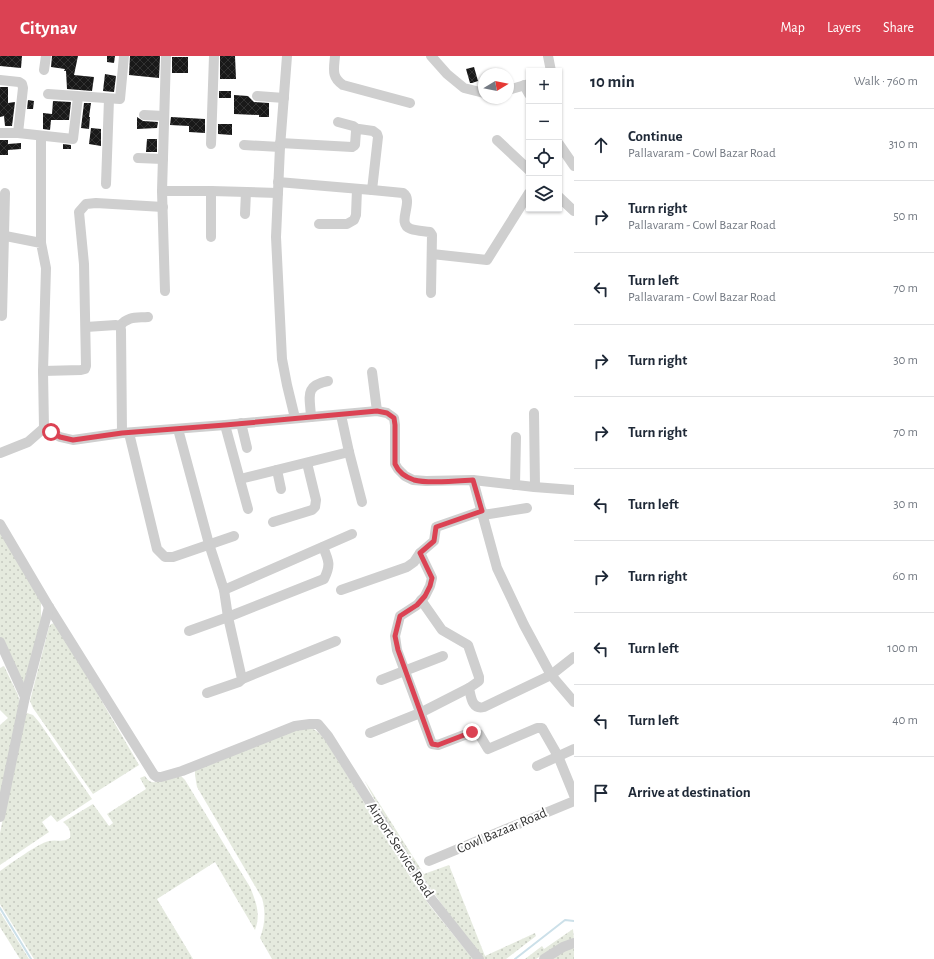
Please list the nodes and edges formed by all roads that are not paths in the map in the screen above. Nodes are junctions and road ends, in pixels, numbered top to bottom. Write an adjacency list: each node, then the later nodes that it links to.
1 (46, 56): 10 (street)
2 (124, 56): 18 (street)
3 (166, 56): 22 (street)
4 (214, 56): 29 (street)
5 (288, 56): 19 (street)
6 (335, 56): 20 (street)
7 (431, 56): 14 (street)
8 (548, 56): 9 (street)
9 (550, 68)
10 (44, 70)
11 (0, 80): 26 (street)
12 (526, 88): 13 (street)
13 (514, 89)
14 (478, 92)
15 (48, 94): 17 (street)
16 (257, 96): 19 (street)
17 (78, 97): 18 (street); 27 (street)
18 (109, 98): 38 (street)
19 (284, 98): 31 (street)
20 (410, 103)
21 (144, 115): 22 (street)
22 (164, 116): 34 (street)
23 (338, 122): 24 (street)
24 (357, 129): 31 (street); 40 (street)
25 (0, 133): 26 (street)
26 (18, 133): 27 (street)
27 (41, 136): 54 (street)
28 (497, 140): 36 (street)
29 (211, 144)
30 (244, 145): 31 (street)
31 (280, 145): 37 (street)
32 (562, 148): 35 (street)
33 (138, 158): 34 (street)
34 (163, 159): 41 (street)
35 (574, 166)
36 (526, 167)
37 (278, 182): 39 (street); 45 (street)
38 (106, 184)
39 (357, 189): 40 (street); 51 (street)
40 (372, 190): 55 (street)
41 (162, 191): 42 (street); 48 (street)
42 (211, 191): 43 (street); 53 (street)
43 (246, 192): 45 (street); 50 (street)
44 (5, 193): 52 (street)
45 (278, 193): 70 (street)
46 (526, 198): 55 (street)
47 (562, 200): 49 (street)
48 (163, 207): 56 (street); 62 (street)
49 (574, 211)
50 (245, 214)
51 (319, 224)
52 (2, 236): 54 (street); 57 (street)
53 (210, 237)
54 (41, 242): 63 (street)
55 (432, 254): 58 (street)
56 (165, 290)
57 (1, 291): 59 (street)
58 (431, 293)
59 (2, 316)
60 (148, 317): 61 (street)
61 (120, 326): 62 (street); 75 (street)
62 (86, 327): 63 (street)
63 (43, 371): 73 (street)
64 (372, 372): 66 (street)
65 (328, 381): 69 (street)
66 (377, 411): 68 (street); 83 (street)
67 (534, 413): 85 (street)
68 (341, 415): 69 (street); 78 (street)
69 (311, 417): 70 (street)
70 (295, 418): 71 (street)
71 (241, 424): 72 (street); 77 (street)
72 (225, 425): 74 (street); 82 (street)
73 (44, 428): 75 (street); 79 (street)
74 (178, 429): 75 (street); 96 (street)
75 (126, 433): 96 (street)
76 (516, 437): 84 (street)
77 (247, 448)
78 (349, 452): 80 (street); 88 (street)
79 (0, 453)
80 (307, 463): 81 (street); 92 (street)
81 (277, 470): 82 (street); 86 (street)
82 (240, 480): 90 (street)
83 (473, 480): 84 (street); 91 (street)
84 (516, 485): 85 (street)
85 (535, 487): 87 (street)
86 (281, 489)
87 (574, 490)
88 (362, 502)
89 (527, 508): 91 (street)
90 (248, 509)
91 (482, 513): 98 (street); 110 (street)
92 (273, 522)
93 (0, 524): 102 (street)
94 (352, 534): 97 (street)
95 (234, 536): 96 (street)
96 (209, 544): 99 (street)
97 (323, 547): 99 (street); 103 (street)
98 (420, 553): 100 (street); 101 (street)
99 (224, 590): 103 (street)
100 (341, 590)
101 (420, 600): 109 (street); 113 (street)
102 (49, 607): 115 (street); 127 (street, Airport Service Road)
103 (228, 617): 104 (street); 111 (street)
104 (189, 632)
105 (336, 641): 111 (street)
106 (0, 642): 115 (street)
107 (443, 656): 109 (street)
108 (574, 657): 110 (street)
109 (405, 671): 112 (street); 117 (street)
110 (551, 675): 113 (street); 116 (street)
111 (242, 679): 114 (street)
112 (381, 680)
113 (469, 688): 117 (street)
114 (207, 693)
115 (25, 697): 124 (street)
116 (574, 702)
117 (420, 713): 118 (street); 120 (street)
118 (370, 733)
119 (574, 749): 120 (street)
120 (558, 756): 121 (street); 122 (street)
121 (537, 766)
122 (574, 795)
123 (574, 801): 125 (street, Cowl Bazaar Road)
124 (0, 817)
125 (430, 861)
126 (574, 943): 128 (street)
127 (479, 959)
128 (544, 959)

